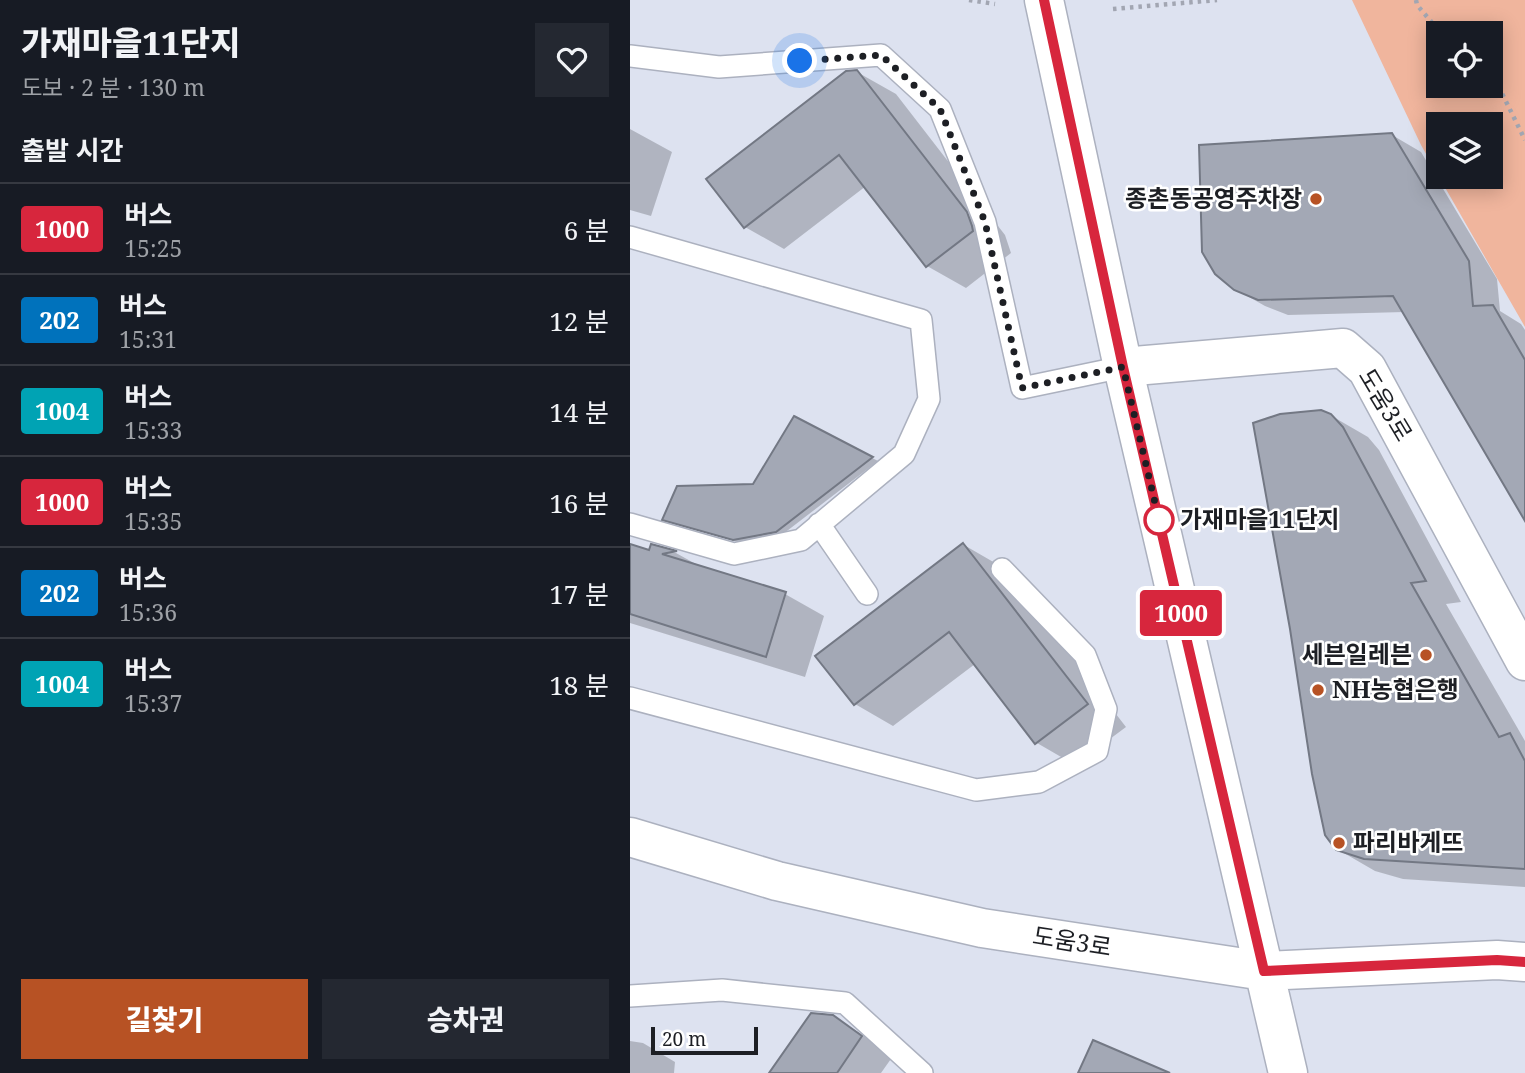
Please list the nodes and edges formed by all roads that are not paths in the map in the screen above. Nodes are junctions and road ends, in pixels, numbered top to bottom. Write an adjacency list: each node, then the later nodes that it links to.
1 (1044, 0): 4 (street)
2 (630, 56): 4 (lane)
3 (630, 236): 6 (lane)
4 (1123, 367): 9 (street, 도움3로); 13 (street)
5 (630, 524): 6 (lane)
6 (819, 524): 8 (lane)
7 (1002, 569): 10 (lane)
8 (867, 594)
9 (1525, 661)
10 (630, 698)
11 (630, 837): 13 (street, 도움3로)
12 (1525, 962): 13 (street, 도움3로)
13 (1264, 971): 16 (street)
14 (630, 996): 15 (lane)
15 (922, 1073)
16 (1288, 1073)

